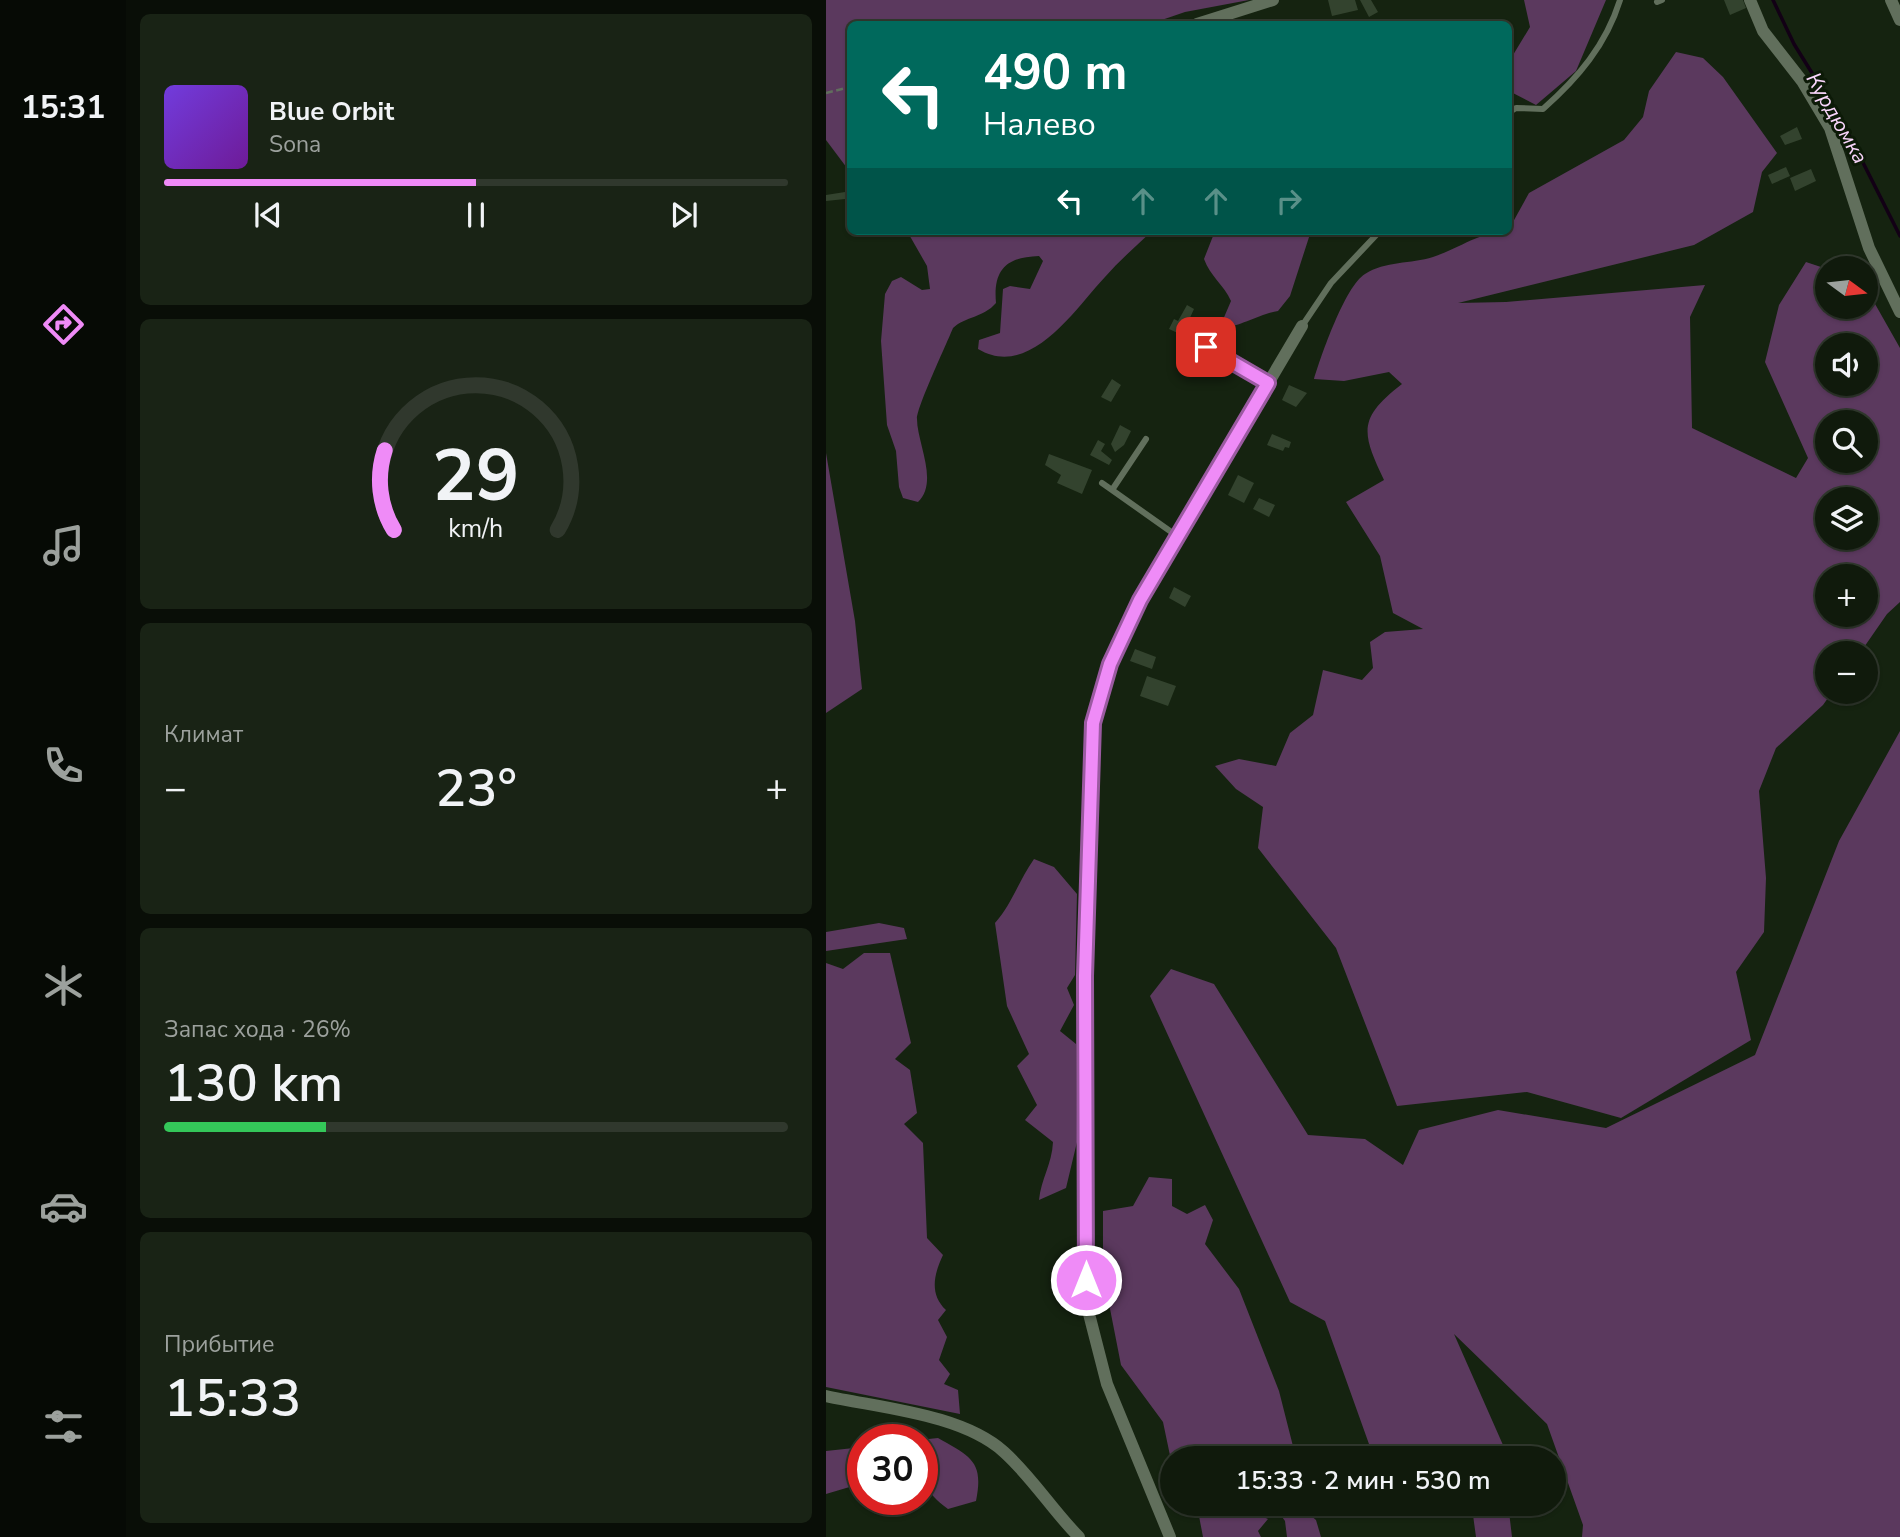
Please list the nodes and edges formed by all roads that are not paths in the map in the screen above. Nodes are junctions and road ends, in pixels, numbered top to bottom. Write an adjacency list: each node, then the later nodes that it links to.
1 (1273, 0): 6 (street)
2 (1620, 0): 7 (lane)
3 (1750, 0): 9 (street)
4 (1891, 0): 5 (street)
5 (1900, 20)
6 (1206, 21)
7 (1512, 110)
8 (1376, 235): 10 (lane)
9 (1900, 312)
10 (1302, 326): 12 (street)
11 (1206, 347): 12 (lane)
12 (1268, 383): 16 (street)
13 (1146, 439): 15 (lane)
14 (1102, 483): 15 (lane)
15 (1112, 490): 16 (lane)
16 (1177, 536): 19 (street)
17 (826, 1396): 18 (street)
18 (1080, 1537)
19 (1170, 1537)

